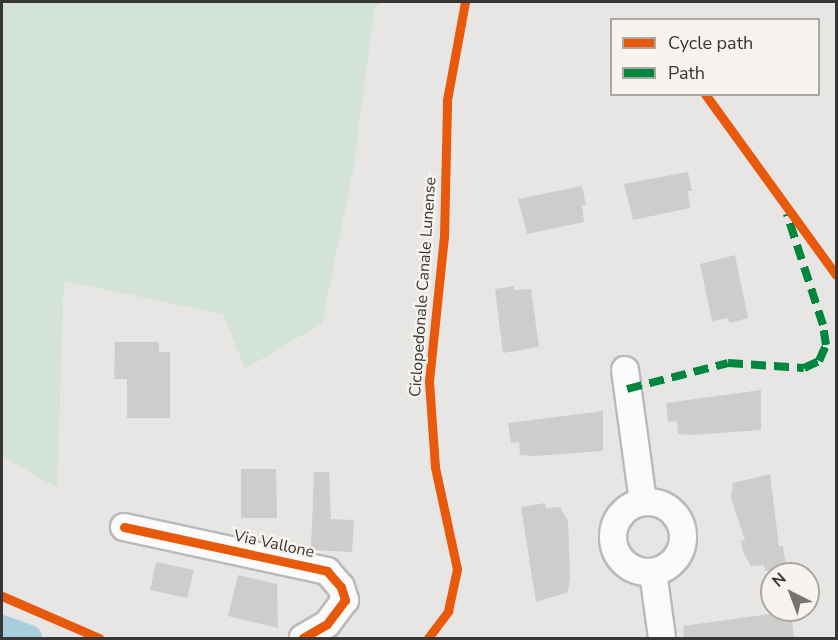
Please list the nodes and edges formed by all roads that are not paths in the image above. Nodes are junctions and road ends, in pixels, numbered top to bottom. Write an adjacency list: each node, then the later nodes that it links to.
1 (625, 370): 2 (street)
2 (643, 501): 4 (street); 4 (street)
3 (124, 527): 5 (street, Via Vallone)
4 (653, 572): 6 (street)
5 (303, 639)
6 (662, 639)

